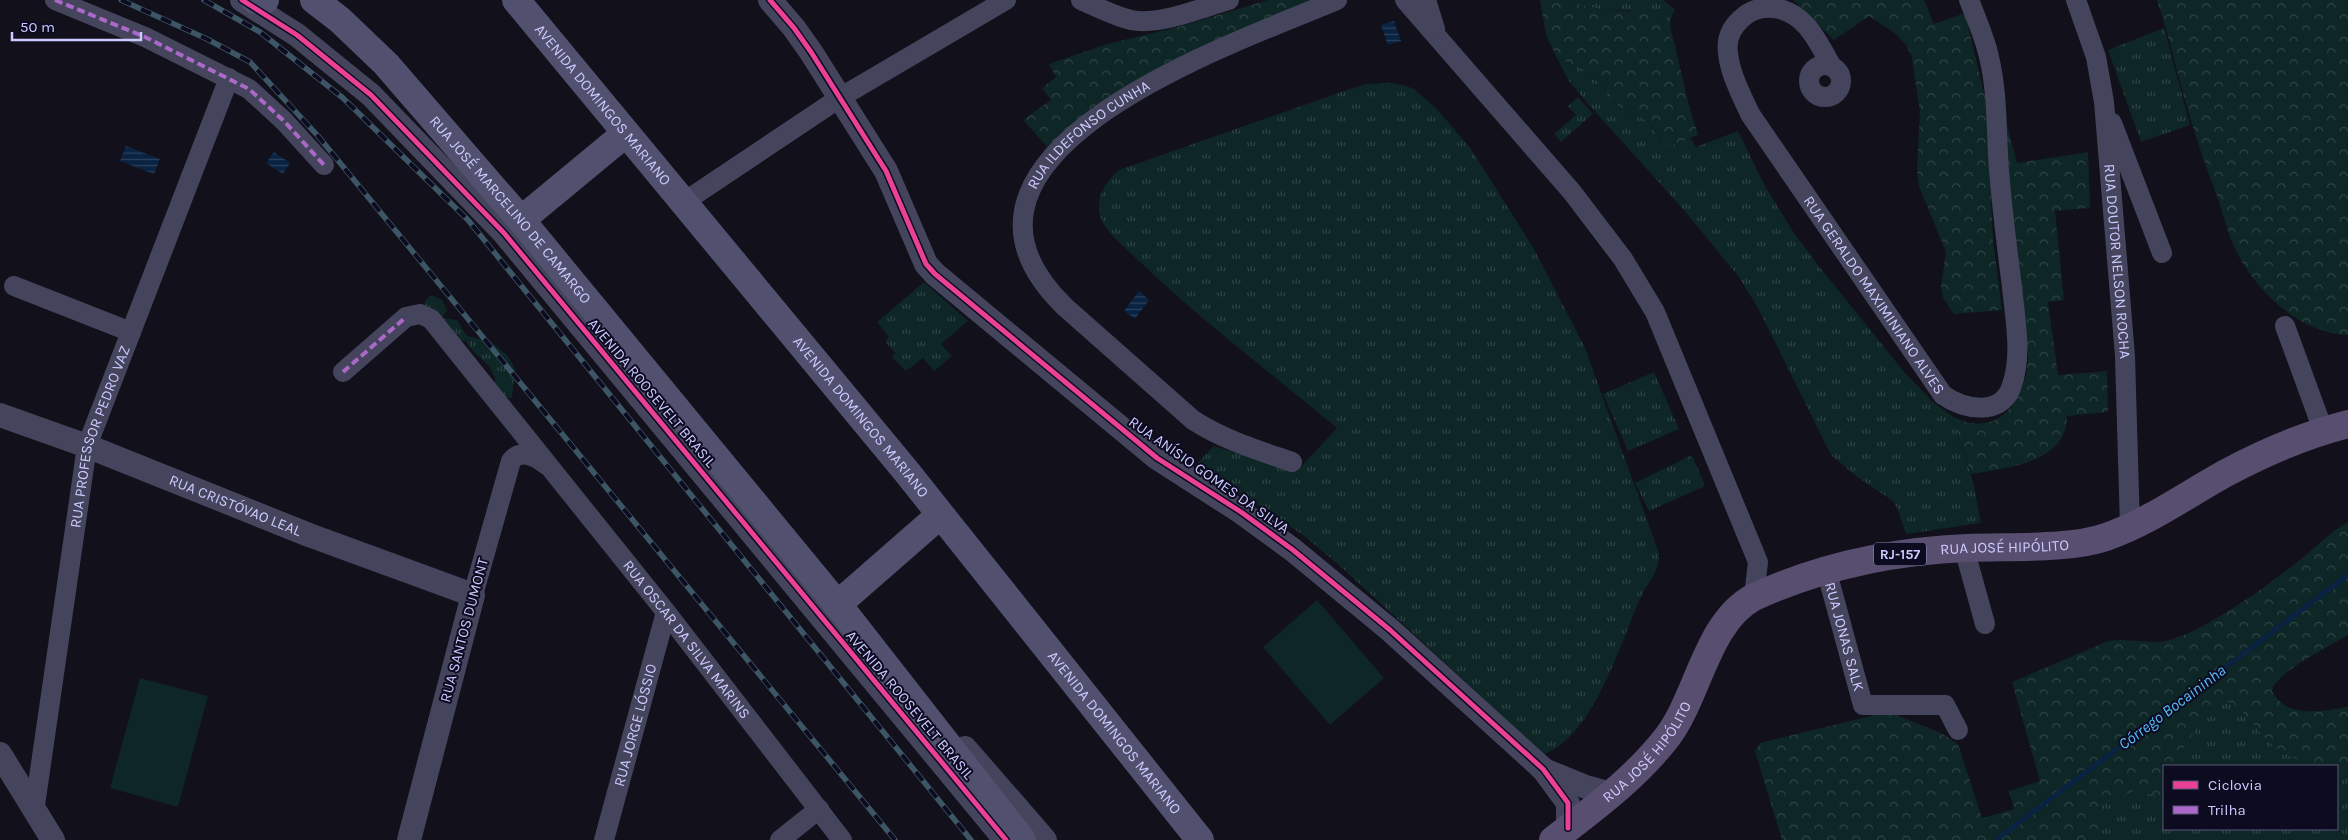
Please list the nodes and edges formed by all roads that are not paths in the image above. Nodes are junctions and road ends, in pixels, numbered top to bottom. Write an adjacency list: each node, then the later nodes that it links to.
1 (55, 0): 20 (street)
2 (242, 0): 63 (street, AVENIDA ROOSEVELT BRASIL)
3 (255, 0): 4 (main road)
4 (266, 0)
5 (314, 0): 26 (main road, RUA JOSÉ MARCELINO DE CAMARGO)
6 (516, 0): 23 (main road, AVENIDA DOMINGOS MARIANO)
7 (770, 0): 21 (street, RUA ANÍSIO GOMES DA SILVA)
8 (1006, 0): 21 (street)
9 (1081, 0): 17 (street)
10 (1097, 0): 17 (street)
11 (1229, 0): 17 (street)
12 (1337, 0): 36 (street, RUA ILDEFONSO CUNHA)
13 (1405, 0): 18 (street)
14 (1426, 0): 18 (street)
15 (1969, 0): 19 (street, RUA GERALDO MAXIMINIANO ALVES)
16 (2076, 0): 22 (street, RUA DOUTOR NELSON ROCHA)
17 (1113, 14)
18 (1437, 38): 42 (street)
19 (1832, 67)
20 (229, 78): 24 (street); 30 (street, RUA PROFESSOR PEDRO VAZ)
21 (841, 97): 25 (street); 53 (street, RUA ANÍSIO GOMES DA SILVA)
22 (2104, 102): 27 (street); 40 (street, RUA DOUTOR NELSON ROCHA)
23 (625, 134): 25 (main road, AVENIDA DOMINGOS MARIANO); 26 (main road)
24 (324, 165)
25 (684, 202): 39 (main road, AVENIDA DOMINGOS MARIANO)
26 (521, 220): 47 (main road, RUA JOSÉ MARCELINO DE CAMARGO)
27 (2162, 253)
28 (14, 286): 30 (street)
29 (2285, 326): 34 (street)
30 (131, 332): 35 (street, RUA PROFESSOR PEDRO VAZ)
31 (343, 372): 33 (street, RUA OSCAR DA SILVA MARINS)
32 (0, 414): 35 (street, RUA CRISTÓVAO LEAL)
33 (510, 420): 37 (street, RUA SANTOS DUMONT); 38 (street, RUA OSCAR DA SILVA MARINS)
34 (2336, 427): 40 (main road, RUA JOSÉ HIPÓLITO / RJ-157)
35 (87, 446): 45 (street, RUA CRISTÓVAO LEAL); 56 (street, RUA PROFESSOR PEDRO VAZ)
36 (1292, 462)
37 (509, 464): 38 (street); 45 (street, RUA SANTOS DUMONT)
38 (546, 465): 48 (street, RUA OSCAR DA SILVA MARINS)
39 (944, 521): 47 (main road); 66 (main road, AVENIDA DOMINGOS MARIANO)
40 (2130, 527): 41 (main road, RUA JOSÉ HIPÓLITO / RJ-157)
41 (1964, 548): 43 (main road, RUA JOSÉ HIPÓLITO / RJ-157); 49 (street)
42 (1758, 562): 44 (street); 46 (street)
43 (1826, 569): 44 (main road, RUA JOSÉ HIPÓLITO / RJ-157); 51 (street, RUA JONAS SALK)
44 (1784, 583): 46 (main road, RUA JOSÉ HIPÓLITO / RJ-157)
45 (473, 595): 59 (street, RUA SANTOS DUMONT)
46 (1754, 597): 54 (main road, RUA JOSÉ HIPÓLITO / RJ-157)
47 (842, 610): 50 (main road, RUA JOSÉ MARCELINO DE CAMARGO)
48 (666, 612): 55 (street, RUA OSCAR DA SILVA MARINS); 60 (street, RUA JORGE LÓSSIO)
49 (1985, 624)
50 (864, 638): 64 (main road, RUA JOSÉ MARCELINO DE CAMARGO); 65 (street, RUA JOSÉ MARCELINO DE CAMARGO)
51 (1958, 730)
52 (0, 754): 56 (street)
53 (1543, 769): 54 (street); 57 (street, RUA ANÍSIO GOMES DA SILVA)
54 (1611, 794): 57 (main road, RUA JOSÉ HIPÓLITO / RJ-157)
55 (819, 809): 61 (street); 62 (street, RUA OSCAR DA SILVA MARINS)
56 (34, 812): 58 (street)
57 (1560, 834)
58 (53, 840)
59 (409, 840)
60 (604, 840)
61 (780, 840)
62 (842, 840)
63 (1006, 840)
64 (1022, 840)
65 (1045, 840)
66 (1200, 840)

